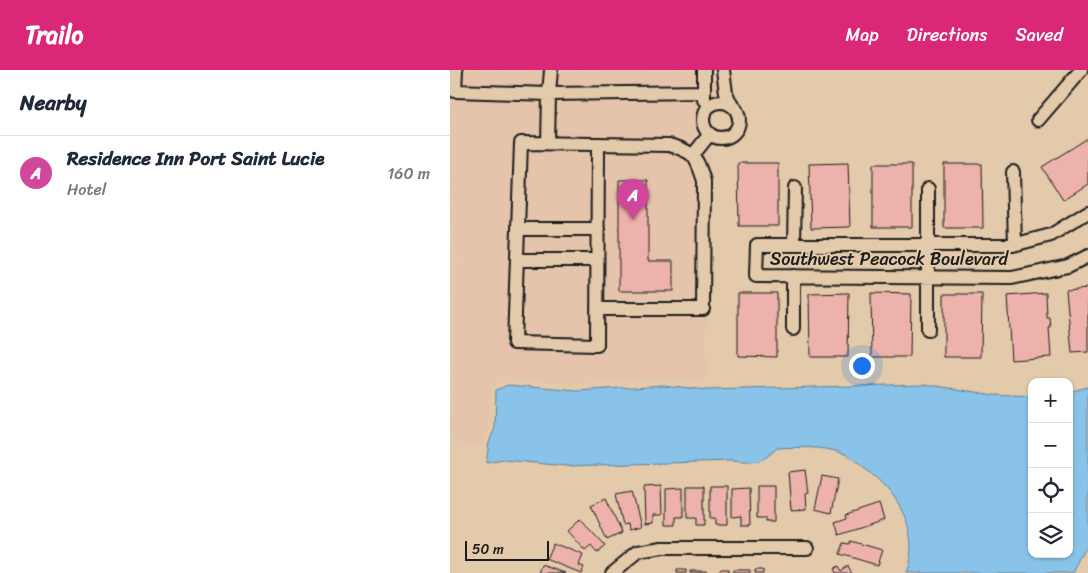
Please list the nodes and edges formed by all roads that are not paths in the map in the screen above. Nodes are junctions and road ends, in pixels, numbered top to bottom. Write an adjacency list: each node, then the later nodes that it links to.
1 (456, 70): 7 (street)
2 (551, 70): 7 (street)
3 (704, 70): 6 (street)
4 (723, 70): 8 (street)
5 (1081, 70): 10 (street)
6 (704, 92): 7 (street); 9 (street)
7 (549, 94): 12 (street)
8 (732, 106): 9 (street); 11 (street)
9 (703, 116): 11 (street)
10 (1038, 120)
11 (709, 134): 14 (street)
12 (548, 143): 13 (street); 19 (street)
13 (598, 144): 14 (street); 20 (street)
14 (693, 154): 29 (street)
15 (1013, 172): 21 (street)
16 (795, 188): 22 (street)
17 (928, 189): 23 (street)
18 (1088, 212): 21 (street, Southwest Peacock Boulevard)
19 (518, 229): 20 (street); 25 (street)
20 (598, 229): 26 (street)
21 (1015, 244): 23 (street, Southwest Peacock Boulevard)
22 (794, 245): 23 (street, Southwest Peacock Boulevard); 27 (street, Southwest Peacock Boulevard)
23 (928, 245): 28 (street)
24 (1088, 256): 28 (street, Southwest Peacock Boulevard)
25 (517, 260): 26 (street); 29 (street)
26 (598, 260): 29 (street)
27 (793, 276): 28 (street, Southwest Peacock Boulevard); 30 (street)
28 (928, 277): 31 (street)
29 (597, 309)
30 (793, 328)
31 (928, 330)
32 (807, 548): 33 (street)
33 (612, 573)

